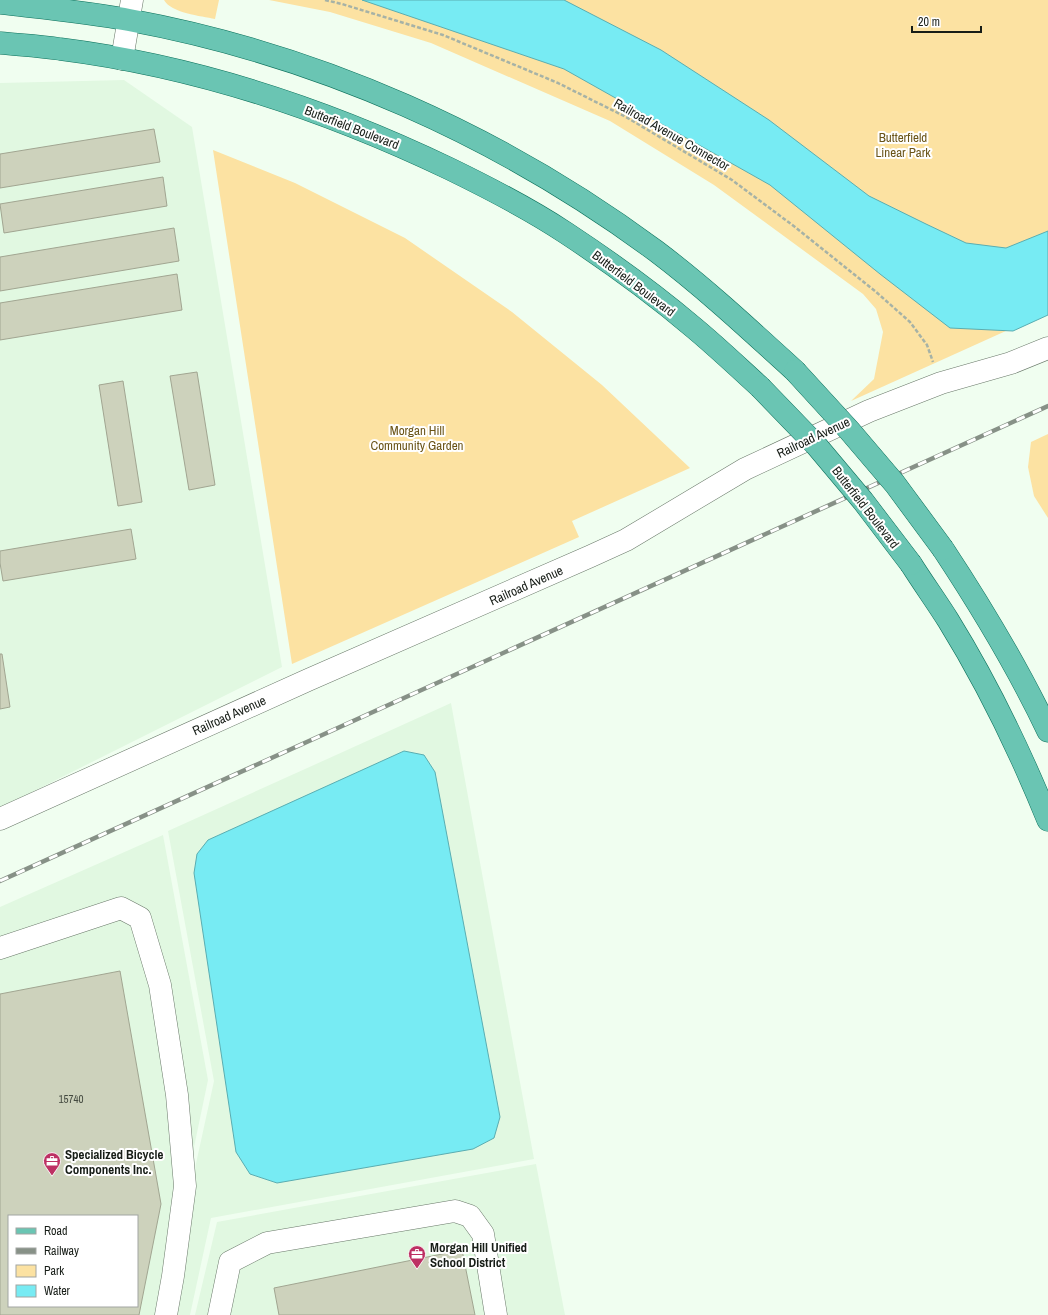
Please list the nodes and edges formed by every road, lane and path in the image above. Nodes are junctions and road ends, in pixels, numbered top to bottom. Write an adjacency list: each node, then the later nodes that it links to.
1 (325, 0): 7 (path, Railroad Avenue Connector)
2 (0, 3): 3 (main road)
3 (131, 10): 5 (street); 8 (main road, bridge)
4 (0, 43): 5 (main road, Butterfield Boulevard)
5 (122, 59): 10 (main road, Butterfield Boulevard, bridge)
6 (1048, 348): 7 (street, Railroad Avenue)
7 (941, 384): 9 (street, Railroad Avenue)
8 (1048, 731)
9 (0, 819)
10 (1048, 820)
11 (0, 948): 12 (street)
12 (166, 1315)
13 (219, 1315): 14 (street)
14 (496, 1315)

